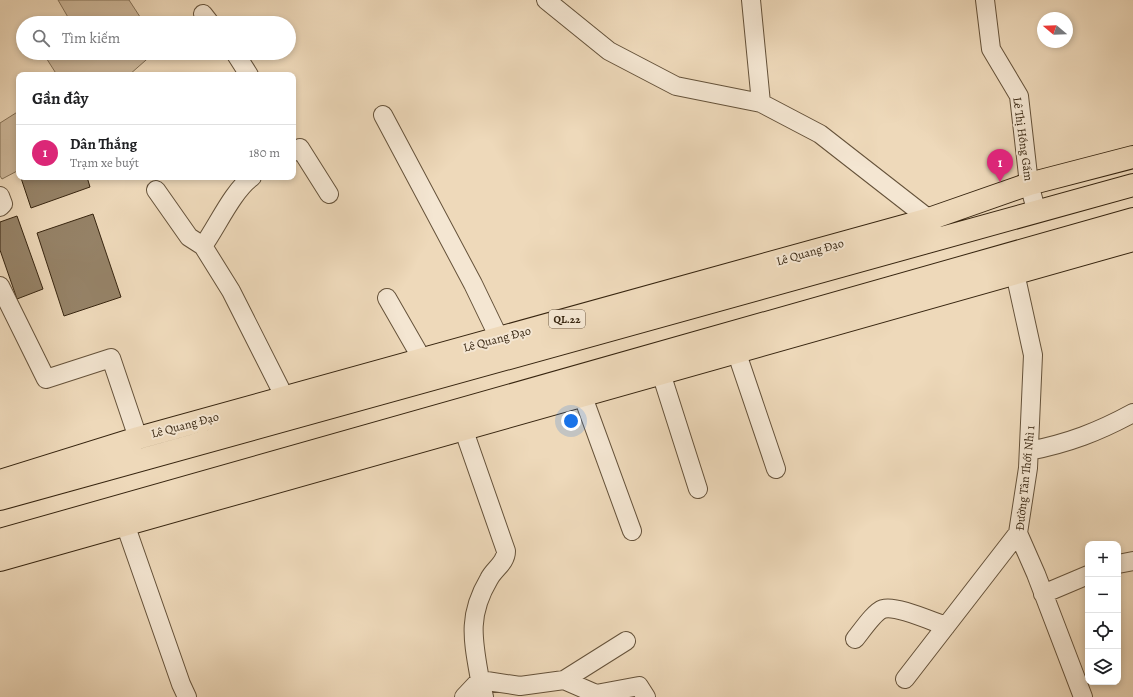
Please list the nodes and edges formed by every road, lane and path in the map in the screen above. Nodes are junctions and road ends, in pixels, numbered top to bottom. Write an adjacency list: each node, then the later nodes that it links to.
1 (546, 0): 6 (street)
2 (751, 0): 6 (street)
3 (985, 0): 11 (street, Lê Thị Hồng Gấm)
4 (239, 60): 5 (street)
5 (246, 72)
6 (761, 103): 18 (street)
7 (383, 115): 26 (street)
8 (296, 148): 14 (street)
9 (1133, 157): 11 (highway, Lê Quang Đạo / QL.22)
10 (248, 180): 22 (street)
11 (1029, 184): 17 (street, Lê Thị Hồng Gấm); 18 (highway, Lê Quang Đạo / QL.22)
12 (1133, 186): 17 (highway, Lê Quang Đạo / QL.22)
13 (156, 190): 22 (street)
14 (329, 194)
15 (0, 196): 16 (street)
16 (0, 207)
17 (1037, 213): 21 (highway, Lê Quang Đạo / QL.22)
18 (929, 218): 21 (street); 26 (highway, Lê Quang Đạo / QL.22)
19 (1133, 218): 23 (highway)
20 (1133, 240): 23 (highway)
21 (936, 241): 39 (highway, Lê Quang Đạo / QL.22)
22 (204, 246): 31 (street)
23 (1012, 263): 27 (highway); 35 (street, Đường Tân Thới Nhì 1)
24 (0, 286): 34 (street)
25 (387, 298): 28 (street)
26 (499, 338): 28 (highway, Lê Quang Đạo / QL.22)
27 (733, 342): 29 (highway); 30 (highway); 36 (street)
28 (422, 359): 31 (highway, Lê Quang Đạo / QL.22)
29 (661, 373): 30 (highway); 38 (street)
30 (579, 386): 33 (highway); 41 (street); 43 (highway)
31 (285, 398): 34 (highway, Lê Quang Đạo / QL.22)
32 (1133, 413): 35 (street)
33 (464, 428): 40 (highway); 54 (street)
34 (138, 438): 37 (highway, Lê Quang Đạo / QL.22)
35 (1029, 451): 42 (street, Đường Tân Thới Nhì 1)
36 (776, 470)
37 (0, 481)
38 (698, 489)
39 (0, 499)
40 (125, 524): 44 (highway); 55 (street)
41 (632, 531)
42 (1018, 533): 48 (street, Đường Tân Thới Nhì 1); 49 (street)
43 (0, 540)
44 (0, 560)
45 (1133, 561): 46 (street)
46 (1121, 563)
47 (1085, 576): 48 (street)
48 (1043, 594): 58 (street, Đường Tân Thới Nhì 1)
49 (946, 626): 50 (street); 52 (street)
50 (855, 639)
51 (626, 641): 53 (street)
52 (905, 679)
53 (564, 680): 54 (street); 57 (street)
54 (482, 688): 56 (street)
55 (187, 697)
56 (464, 697)
57 (646, 697)
58 (1083, 697)

